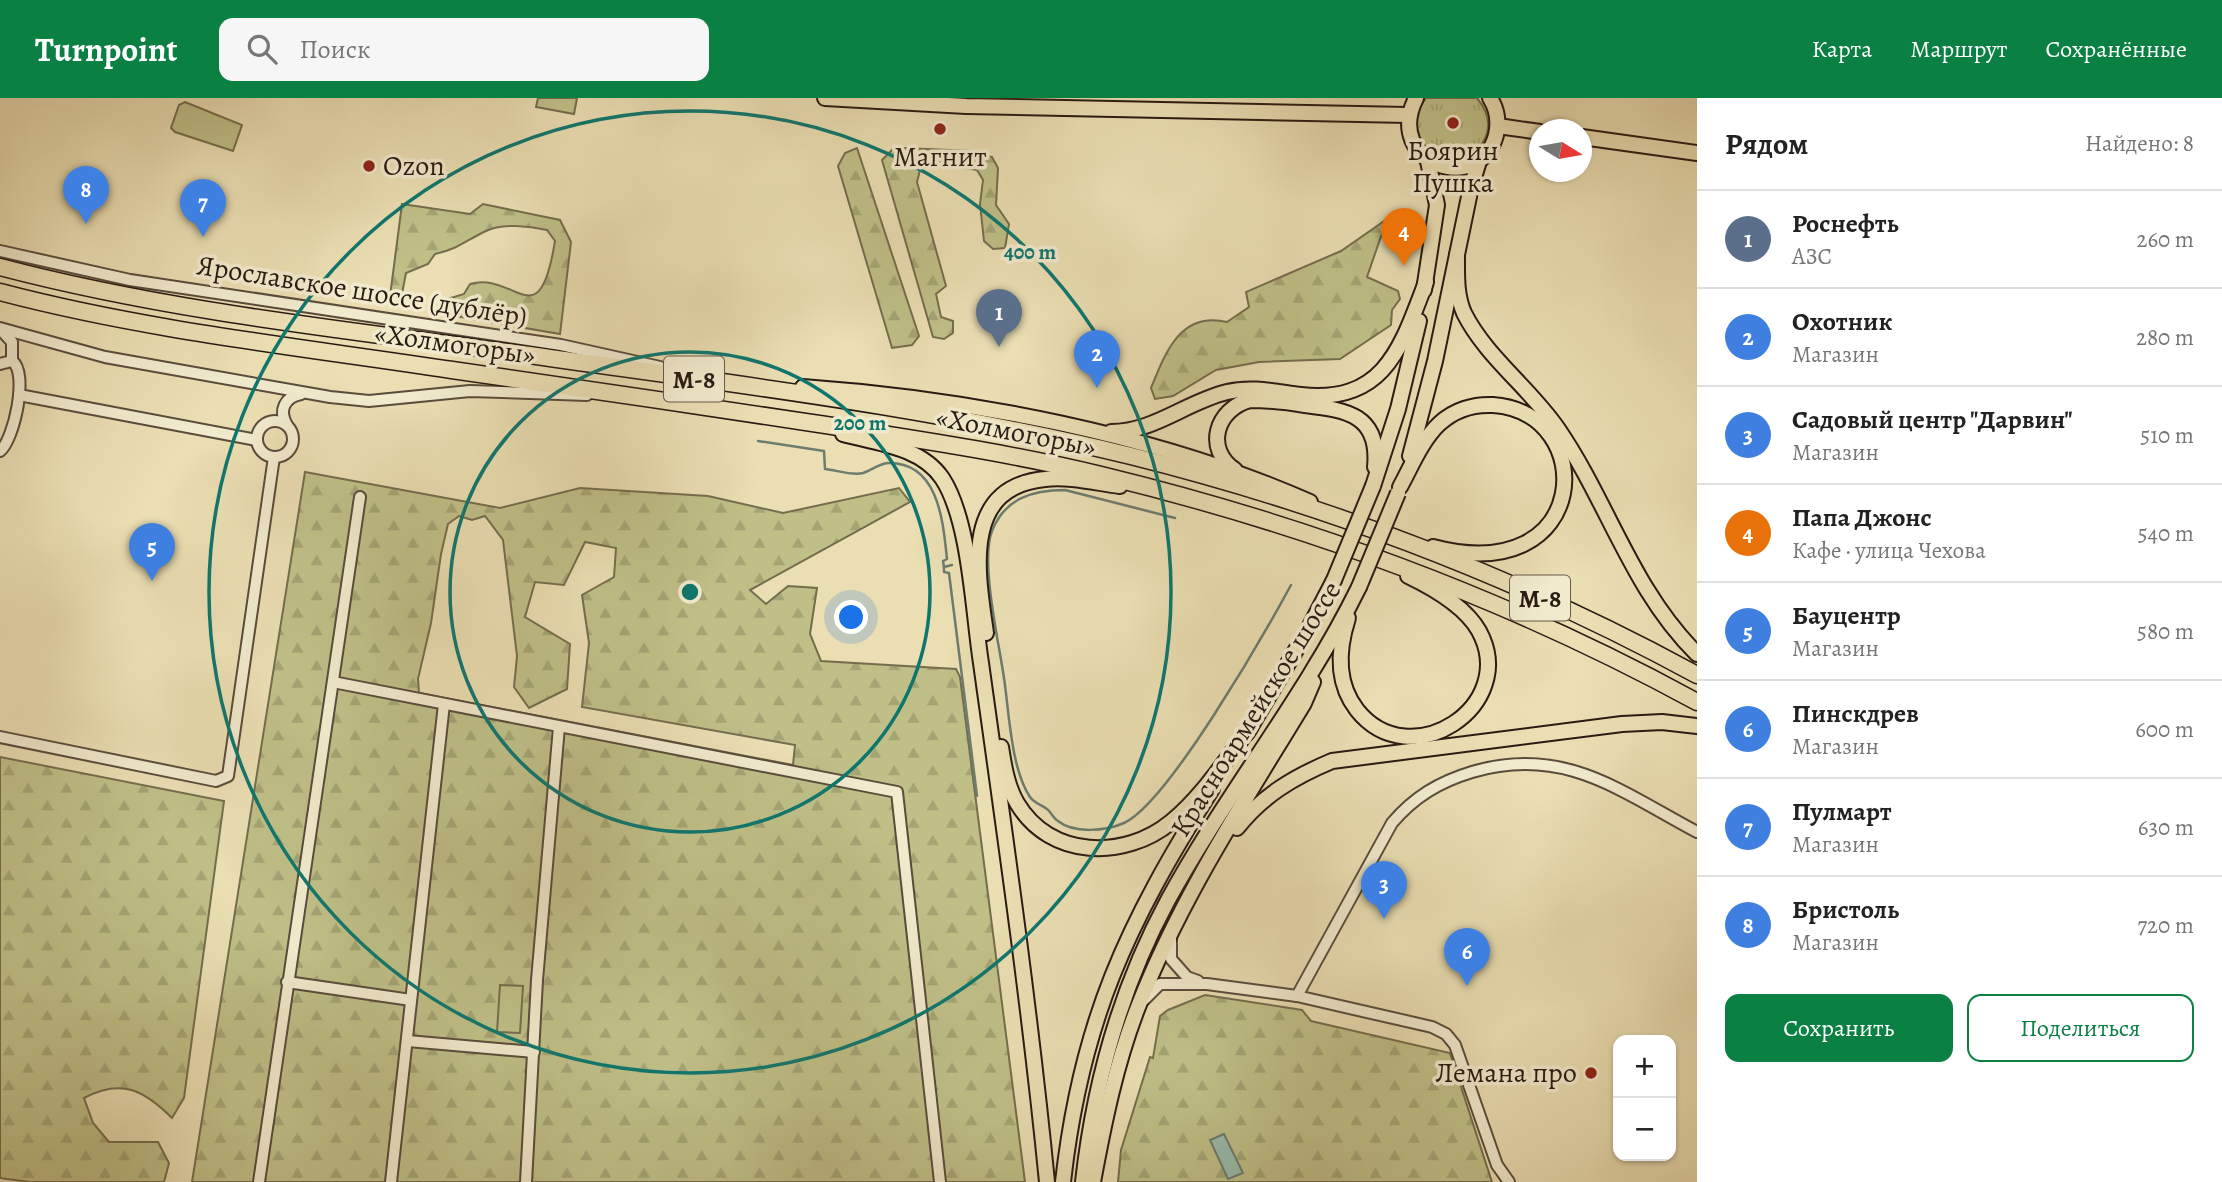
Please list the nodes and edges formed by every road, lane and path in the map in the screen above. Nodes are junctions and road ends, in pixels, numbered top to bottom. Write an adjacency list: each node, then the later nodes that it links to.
1 (825, 98): 4 (main road)
2 (1416, 98): 4 (main road)
3 (1490, 98): 5 (main road)
4 (1408, 115): 10 (main road)
5 (1497, 126): 6 (main road); 9 (main road, Красноармейское шоссе)
6 (1529, 131)
7 (1592, 139): 8 (main road)
8 (1697, 153)
9 (1480, 158): 10 (main road); 12 (main road, Красноармейское шоссе)
10 (1428, 161): 14 (main road)
11 (0, 251): 20 (street, Ярославское шоссе (дублёр))
12 (1457, 255): 35 (main road, Красноармейское шоссе); 42 (main road)
13 (0, 267): 20 (highway, «Холмогоры» / М-8)
14 (1426, 282): 29 (main road); 34 (main road, Красноармейское шоссе)
15 (0, 292): 25 (highway, «Холмогоры» / М-8)
16 (0, 329): 17 (street); 18 (street)
17 (43, 341): 18 (street); 22 (street)
18 (13, 357): 19 (street); 24 (street)
19 (0, 364)
20 (717, 382): 21 (highway, «Холмогоры» / М-8)
21 (737, 384): 29 (main road); 38 (highway, «Холмогоры» / М-8)
22 (265, 386): 23 (street); 27 (street)
23 (307, 393): 25 (street); 28 (street)
24 (19, 395): 30 (street); 31 (street)
25 (620, 395): 26 (highway, «Холмогоры» / М-8)
26 (775, 417): 36 (highway, «Холмогоры» / М-8); 65 (main road)
27 (270, 421): 28 (street); 30 (street)
28 (287, 425): 32 (street)
29 (1081, 430): 33 (main road)
30 (257, 440): 32 (street)
31 (0, 451)
32 (274, 457): 50 (street)
33 (1251, 479): 34 (main road); 38 (main road)
34 (1373, 486): 49 (main road, Красноармейское шоссе, bridge)
35 (1399, 490): 38 (main road); 40 (main road, Красноармейское шоссе, bridge)
36 (1168, 492): 39 (highway, «Холмогоры» / М-8); 49 (main road)
37 (360, 497): 44 (street)
38 (1374, 529): 43 (highway, «Холмогоры» / М-8)
39 (1365, 554): 40 (main road); 45 (highway, «Холмогоры» / М-8)
40 (1358, 590): 41 (main road, Красноармейское шоссе)
41 (1338, 626): 52 (main road); 67 (main road, Красноармейское шоссе)
42 (1697, 654)
43 (1697, 675)
44 (333, 682): 46 (street); 54 (street)
45 (1697, 702)
46 (444, 704): 48 (street); 57 (street)
47 (1697, 726): 52 (main road)
48 (559, 727): 60 (street); 64 (street)
49 (1250, 728): 66 (main road, Красноармейское шоссе)
50 (0, 737)
51 (1697, 832): 56 (street)
52 (1206, 867): 53 (main road)
53 (1176, 920): 55 (street); 58 (main road)
54 (287, 982): 57 (street); 61 (street)
55 (1207, 984): 56 (street); 58 (street)
56 (1297, 996): 69 (street)
57 (411, 1000): 59 (street)
58 (1137, 1009): 68 (main road)
59 (408, 1041): 60 (street); 62 (street)
60 (534, 1052): 63 (street)
61 (259, 1182)
62 (391, 1182)
63 (526, 1182)
64 (940, 1182)
65 (1047, 1182)
66 (1063, 1182)
67 (1083, 1182)
68 (1093, 1182)
69 (1509, 1182)

